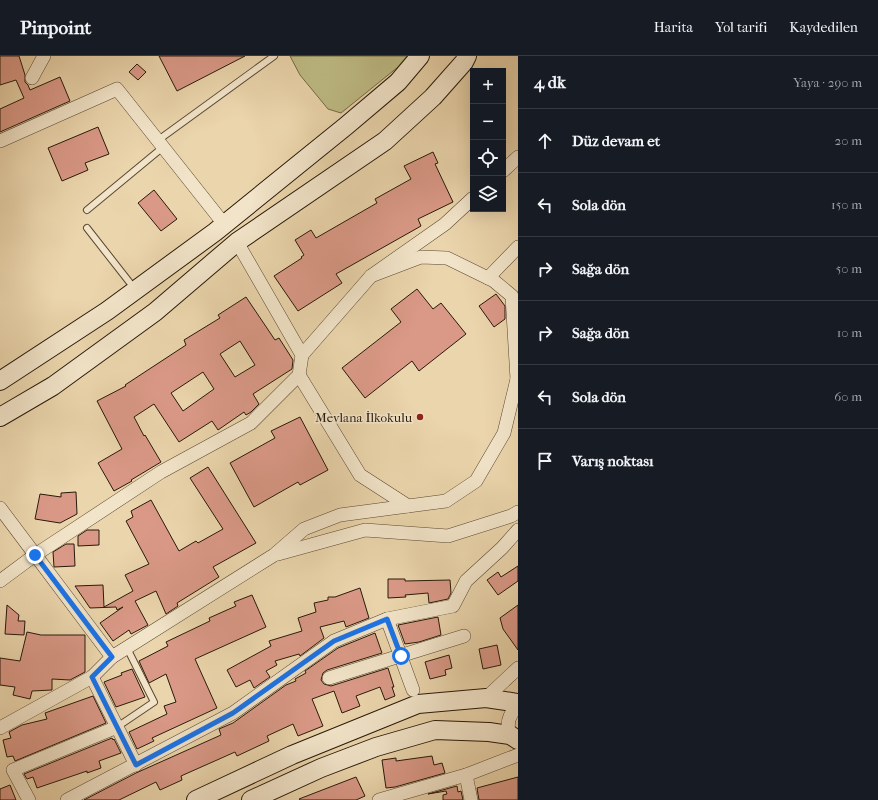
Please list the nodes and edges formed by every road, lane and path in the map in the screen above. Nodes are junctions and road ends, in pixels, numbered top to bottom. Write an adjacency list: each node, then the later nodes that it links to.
1 (44, 56): 5 (street)
2 (274, 56): 7 (lane)
3 (420, 56): 12 (main road)
4 (469, 58): 14 (main road)
5 (32, 78)
6 (0, 141): 7 (street)
7 (160, 144): 11 (lane); 12 (street)
8 (518, 157): 9 (street)
9 (506, 168)
10 (470, 201): 16 (street)
11 (87, 210)
12 (224, 224): 18 (main road)
13 (87, 228): 18 (lane)
14 (238, 242): 20 (street); 24 (main road)
15 (518, 247): 17 (street)
16 (371, 276): 17 (street); 20 (street)
17 (488, 278): 19 (street)
18 (136, 290): 23 (main road)
19 (516, 322): 22 (street)
20 (302, 355): 21 (street)
21 (299, 375): 25 (street); 29 (street)
22 (517, 379): 25 (street)
23 (0, 381)
24 (0, 417)
25 (408, 506): 30 (street)
26 (0, 508): 29 (street)
27 (518, 512): 30 (street)
28 (518, 530): 32 (street)
29 (35, 555): 31 (street); 36 (street)
30 (274, 555): 34 (street)
31 (0, 581)
32 (387, 619): 35 (street); 47 (street)
33 (464, 636): 35 (street)
34 (126, 648): 36 (street); 43 (lane)
35 (401, 656): 39 (street); 40 (street)
36 (112, 657): 38 (street)
37 (518, 668): 41 (street)
38 (92, 677): 43 (street); 44 (street)
39 (329, 678)
40 (413, 690)
41 (486, 698): 42 (main road); 52 (main road)
42 (518, 704): 45 (street)
43 (117, 727): 47 (street); 50 (street)
44 (0, 728)
45 (514, 737): 53 (main road)
46 (518, 754): 48 (street)
47 (136, 765): 51 (street)
48 (466, 775): 49 (street); 55 (street)
49 (398, 798): 54 (street)
50 (29, 800)
51 (67, 800)
52 (196, 800)
53 (251, 800)
54 (379, 800)
55 (471, 800)

